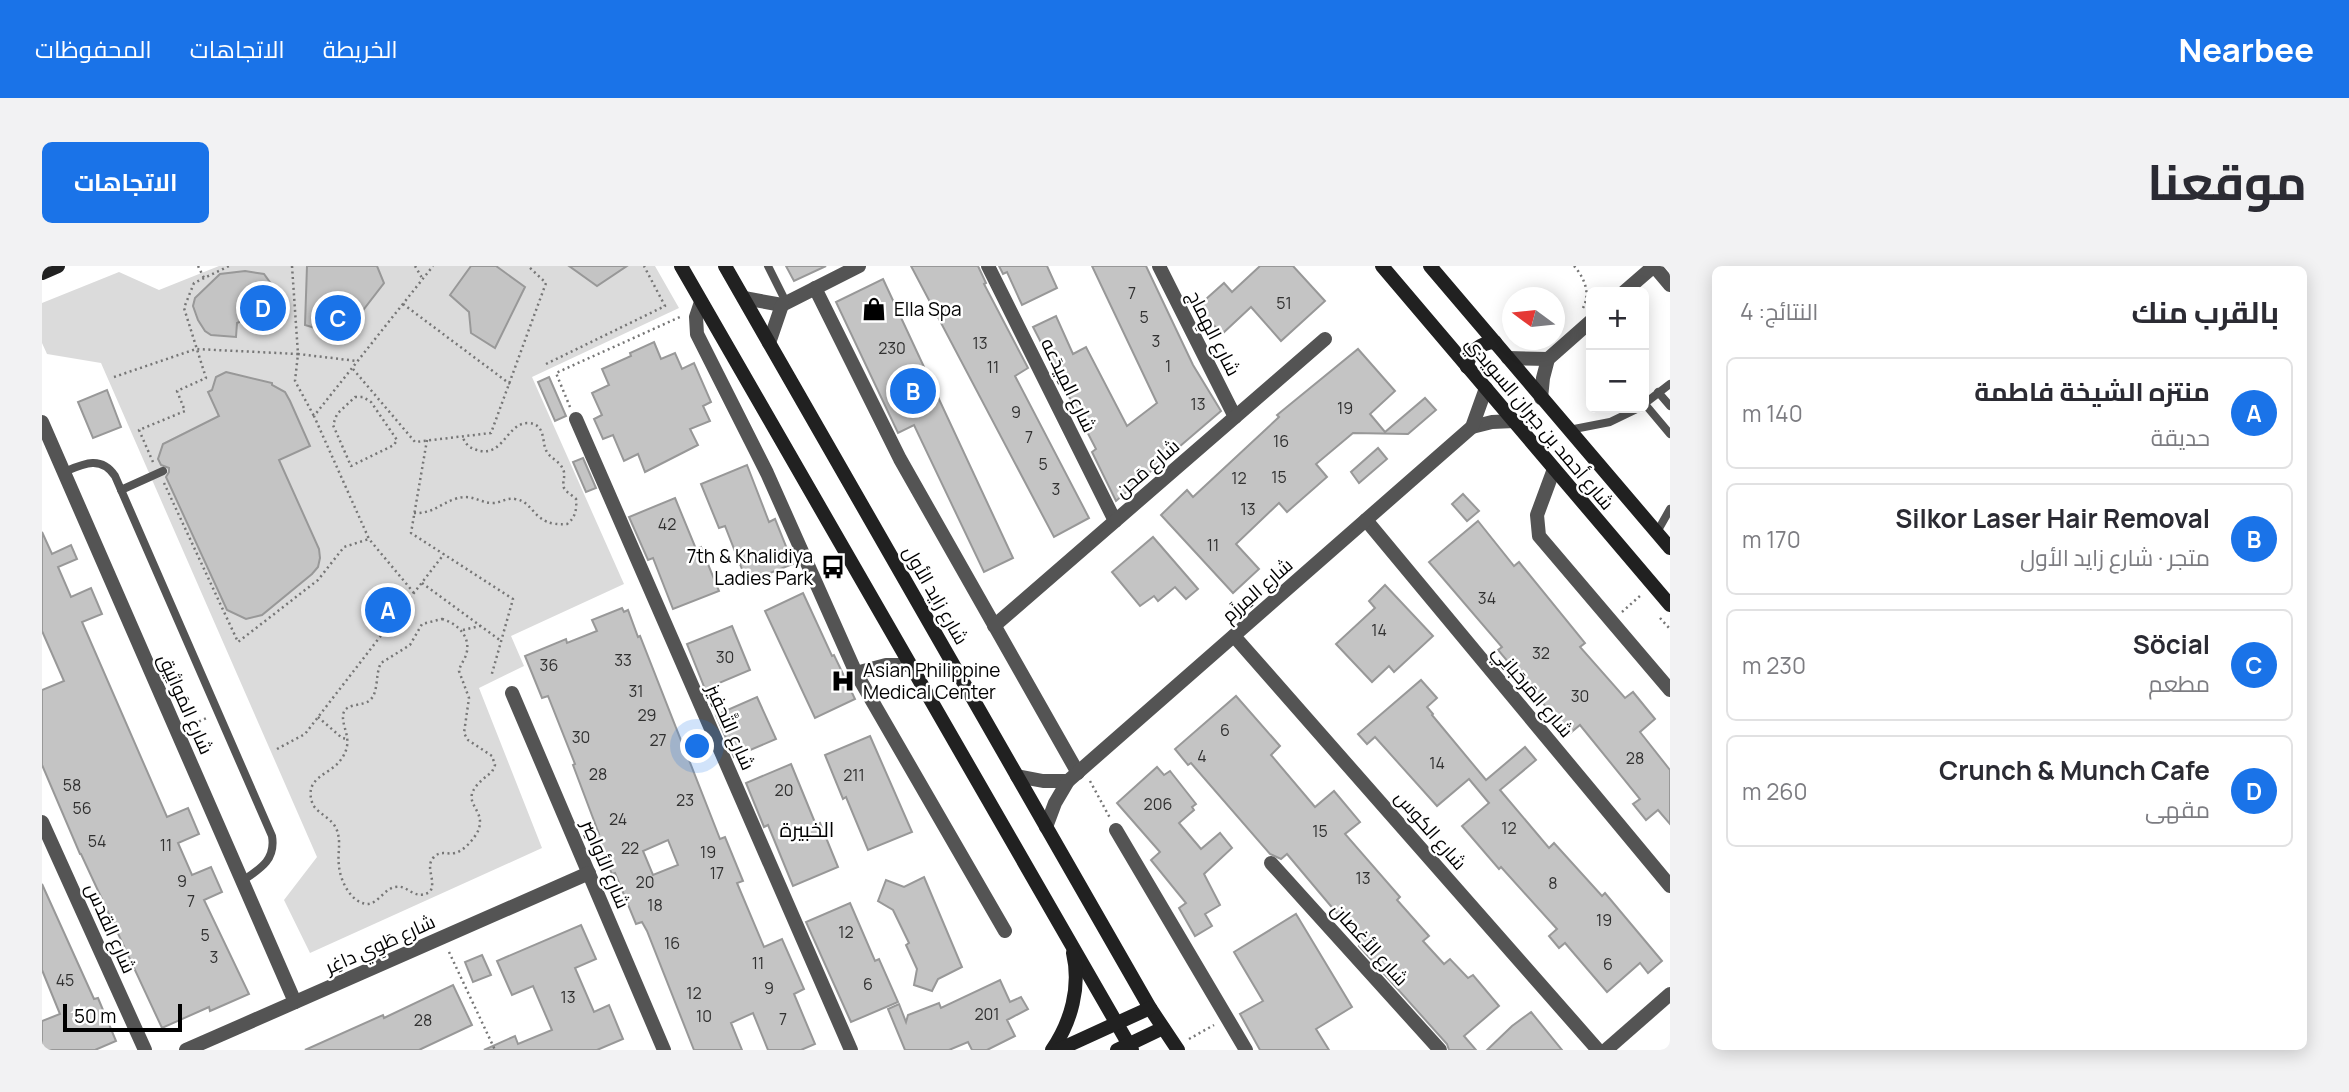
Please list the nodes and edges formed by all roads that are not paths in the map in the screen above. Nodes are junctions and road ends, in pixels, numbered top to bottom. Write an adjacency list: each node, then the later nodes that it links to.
1 (58, 266): 11 (main road)
2 (681, 266): 17 (main road)
3 (725, 266): 15 (main road, شارع زايد الأول)
4 (768, 266): 16 (lane)
5 (859, 266): 14 (street)
6 (988, 266): 46 (street, شارع المِيدَعه)
7 (1159, 266): 33 (street, شارع الهِماج)
8 (1382, 266): 24 (main road, شارع أحمد بن جبران السويدي)
9 (1430, 266): 20 (main road, شارع أحمد بن جبران السويدي)
10 (1654, 266): 12 (street); 13 (street)
11 (42, 273)
12 (1670, 285)
13 (1630, 287)
14 (815, 288): 16 (street); 50 (street)
15 (744, 298): 16 (street); 21 (main road, شارع زايد الأول)
16 (784, 303): 21 (street)
17 (699, 305): 52 (main road); 53 (street)
18 (1586, 316): 23 (street)
19 (1325, 339): 33 (street, شارع مَحن)
20 (1494, 342): 22 (main road, شارع أحمد بن جبران السويدي); 24 (main road)
21 (769, 343): 57 (main road, شارع زايد الأول)
22 (1508, 358): 23 (street); 28 (main road, شارع أحمد بن جبران السويدي)
23 (1548, 359): 28 (street)
24 (1467, 367): 26 (main road, شارع أحمد بن جبران السويدي)
25 (1670, 384): 27 (lane)
26 (1486, 388): 35 (main road, شارع أحمد بن جبران السويدي); 37 (street, شارع المِرزَم)
27 (1658, 392): 29 (lane); 30 (lane)
28 (1541, 398): 38 (main road, شارع أحمد بن جبران السويدي)
29 (1649, 400)
30 (1670, 406)
31 (1649, 410): 39 (lane)
32 (1629, 413): 38 (lane)
33 (1235, 417): 46 (street, شارع مَحن)
34 (576, 419): 76 (street, شارع التَّحفِيز)
35 (1514, 421): 37 (street); 40 (main road, شارع أحمد بن جبران السويدي)
36 (42, 422): 41 (street, شارع المَواثِيق)
37 (1472, 427): 45 (street, شارع المِرزَم)
38 (1569, 430): 47 (main road, شارع أحمد بن جبران السويدي)
39 (1670, 434)
40 (1554, 469): 49 (main road, شارع أحمد بن جبران السويدي); 54 (street)
41 (64, 472): 43 (lane); 63 (street, شارع المَواثِيق)
42 (161, 472): 43 (lane)
43 (121, 489): 63 (lane)
44 (1670, 509): 47 (lane)
45 (1366, 520): 51 (street, شارع المِرزَم); 64 (street, شارع المَرحَبانِي)
46 (1115, 521): 50 (street, شارع مَحن)
47 (1657, 532): 48 (main road, شارع أحمد بن جبران السويدي)
48 (1670, 548)
49 (1670, 605)
50 (994, 626): 56 (street)
51 (1234, 636): 56 (street, شارع المِرزَم); 82 (street, شارع الكوس)
52 (909, 665): 53 (street); 66 (main road)
53 (856, 673): 65 (street)
54 (1670, 690)
55 (512, 693): 62 (street, شارع الأواصِر)
56 (1077, 774): 57 (street); 59 (street, شارع المِرزَم)
57 (1017, 776): 59 (main road, شارع زايد الأول)
58 (42, 822): 74 (street, شارع القدس)
59 (1046, 827): 69 (main road, شارع زايد الأول)
60 (1116, 830): 80 (street)
61 (1271, 863): 81 (street, شارع الأغصان)
62 (589, 873): 68 (street, شارع طَوِي داغِر); 73 (street, شارع الأواصِر)
63 (242, 881): 68 (street, شارع المَواثِيق)
64 (1670, 886)
65 (1004, 931)
66 (1072, 945): 70 (main road); 77 (main road)
67 (1670, 994): 83 (street)
68 (295, 1002): 75 (street, شارع طَوِي داغِر)
69 (1150, 1008): 70 (main road); 71 (main road, شارع زايد الأول)
70 (1117, 1024): 72 (main road); 78 (main road)
71 (1163, 1028): 72 (main road); 79 (main road, شارع زايد الأول)
72 (1126, 1048)
73 (662, 1049)
74 (145, 1050)
75 (186, 1050)
76 (851, 1050)
77 (1052, 1050)
78 (1058, 1050)
79 (1178, 1050)
80 (1246, 1050)
81 (1440, 1050)
82 (1598, 1050)
83 (1606, 1050)

